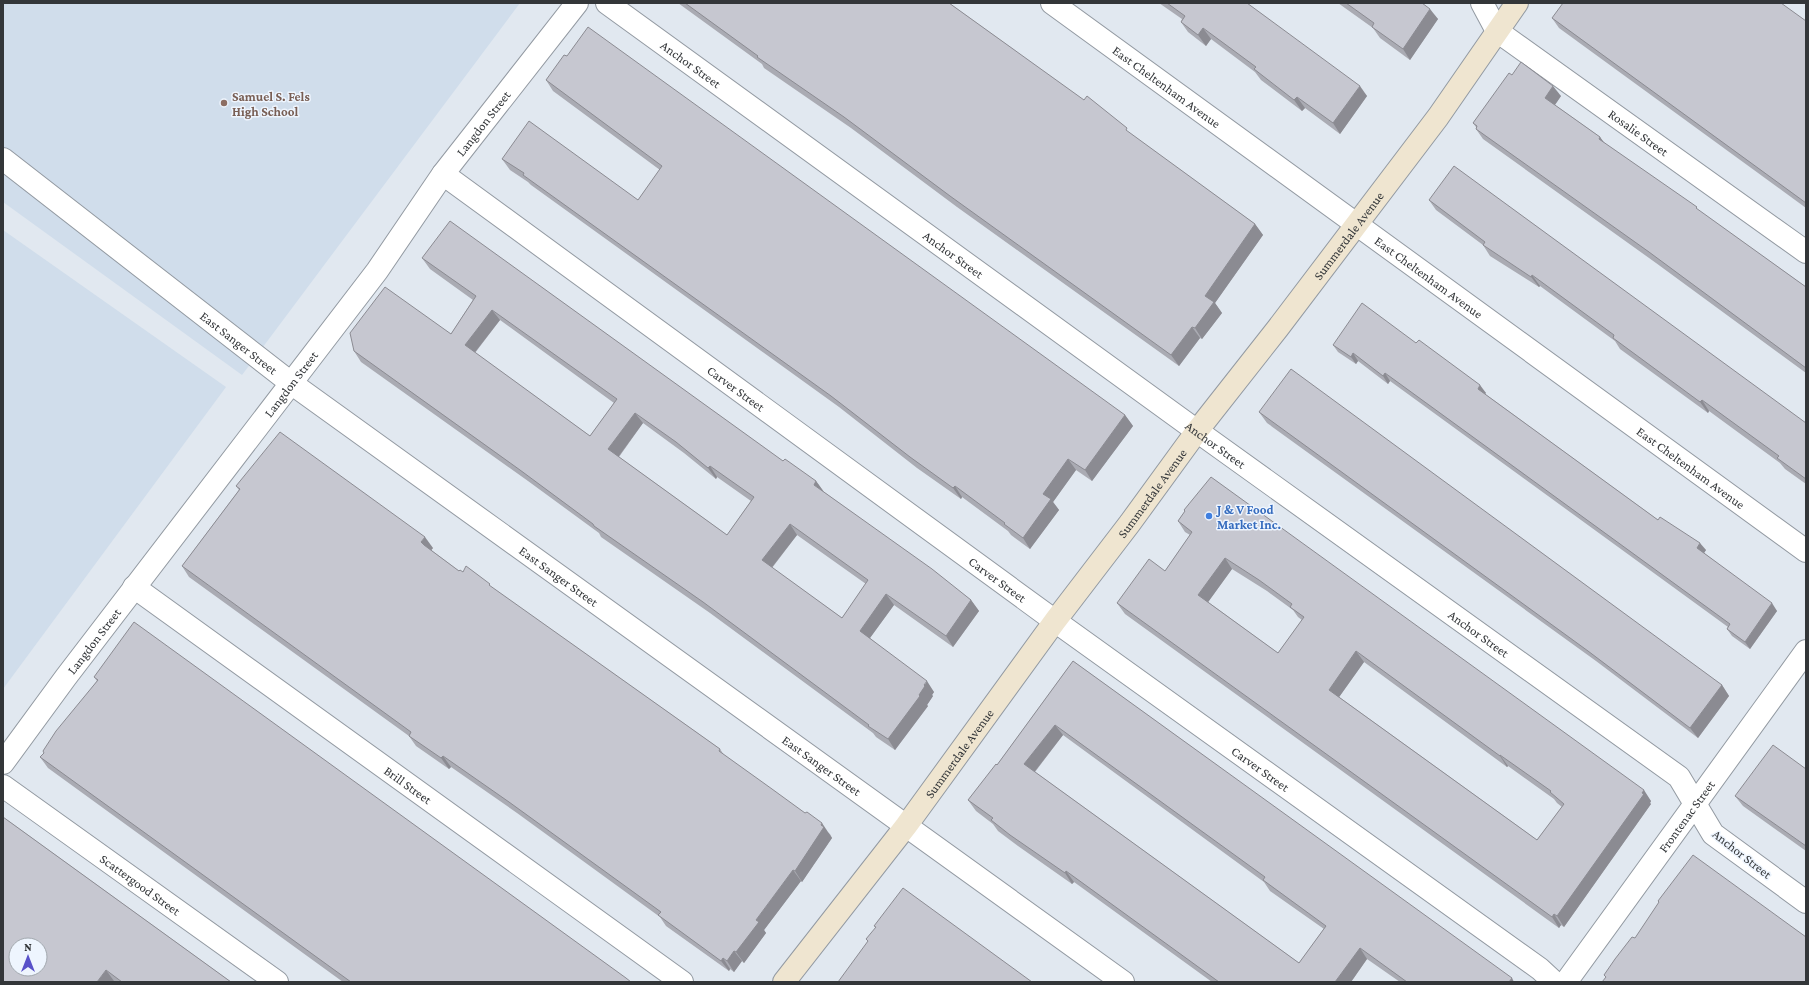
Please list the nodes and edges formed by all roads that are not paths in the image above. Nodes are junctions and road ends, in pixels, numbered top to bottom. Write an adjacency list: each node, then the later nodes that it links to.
1 (577, 3): 8 (street, Langdon Street)
2 (607, 3): 12 (street, Anchor Street)
3 (1052, 3): 9 (street, East Cheltenham Avenue)
4 (1482, 3): 6 (street, Rosalie Street)
5 (1517, 3): 6 (main road, Summerdale Avenue)
6 (1497, 31): 9 (main road, Summerdale Avenue); 10 (street, Rosalie Street)
7 (3, 160): 11 (street, East Sanger Street)
8 (443, 174): 11 (street, Langdon Street); 15 (street, Carver Street)
9 (1356, 225): 12 (main road, Summerdale Avenue); 13 (street, East Cheltenham Avenue)
10 (1806, 252)
11 (291, 383): 14 (street, Langdon Street); 20 (street, East Sanger Street)
12 (1197, 431): 15 (main road, Summerdale Avenue); 19 (street, Anchor Street)
13 (1806, 551)
14 (134, 587): 17 (street, Langdon Street); 23 (street, Brill Street)
15 (1055, 621): 20 (main road, Summerdale Avenue); 26 (street, Carver Street)
16 (1806, 651): 19 (street, Frontenac Street)
17 (3, 763)
18 (3, 786): 22 (street, Scattergood Street)
19 (1696, 803): 21 (street, Anchor Street); 27 (street, Frontenac Street)
20 (906, 826): 24 (main road, Summerdale Avenue); 25 (street, East Sanger Street)
21 (1806, 902)
22 (277, 982)
23 (682, 982)
24 (784, 982)
25 (1123, 982)
26 (1554, 982)
27 (1566, 982)

